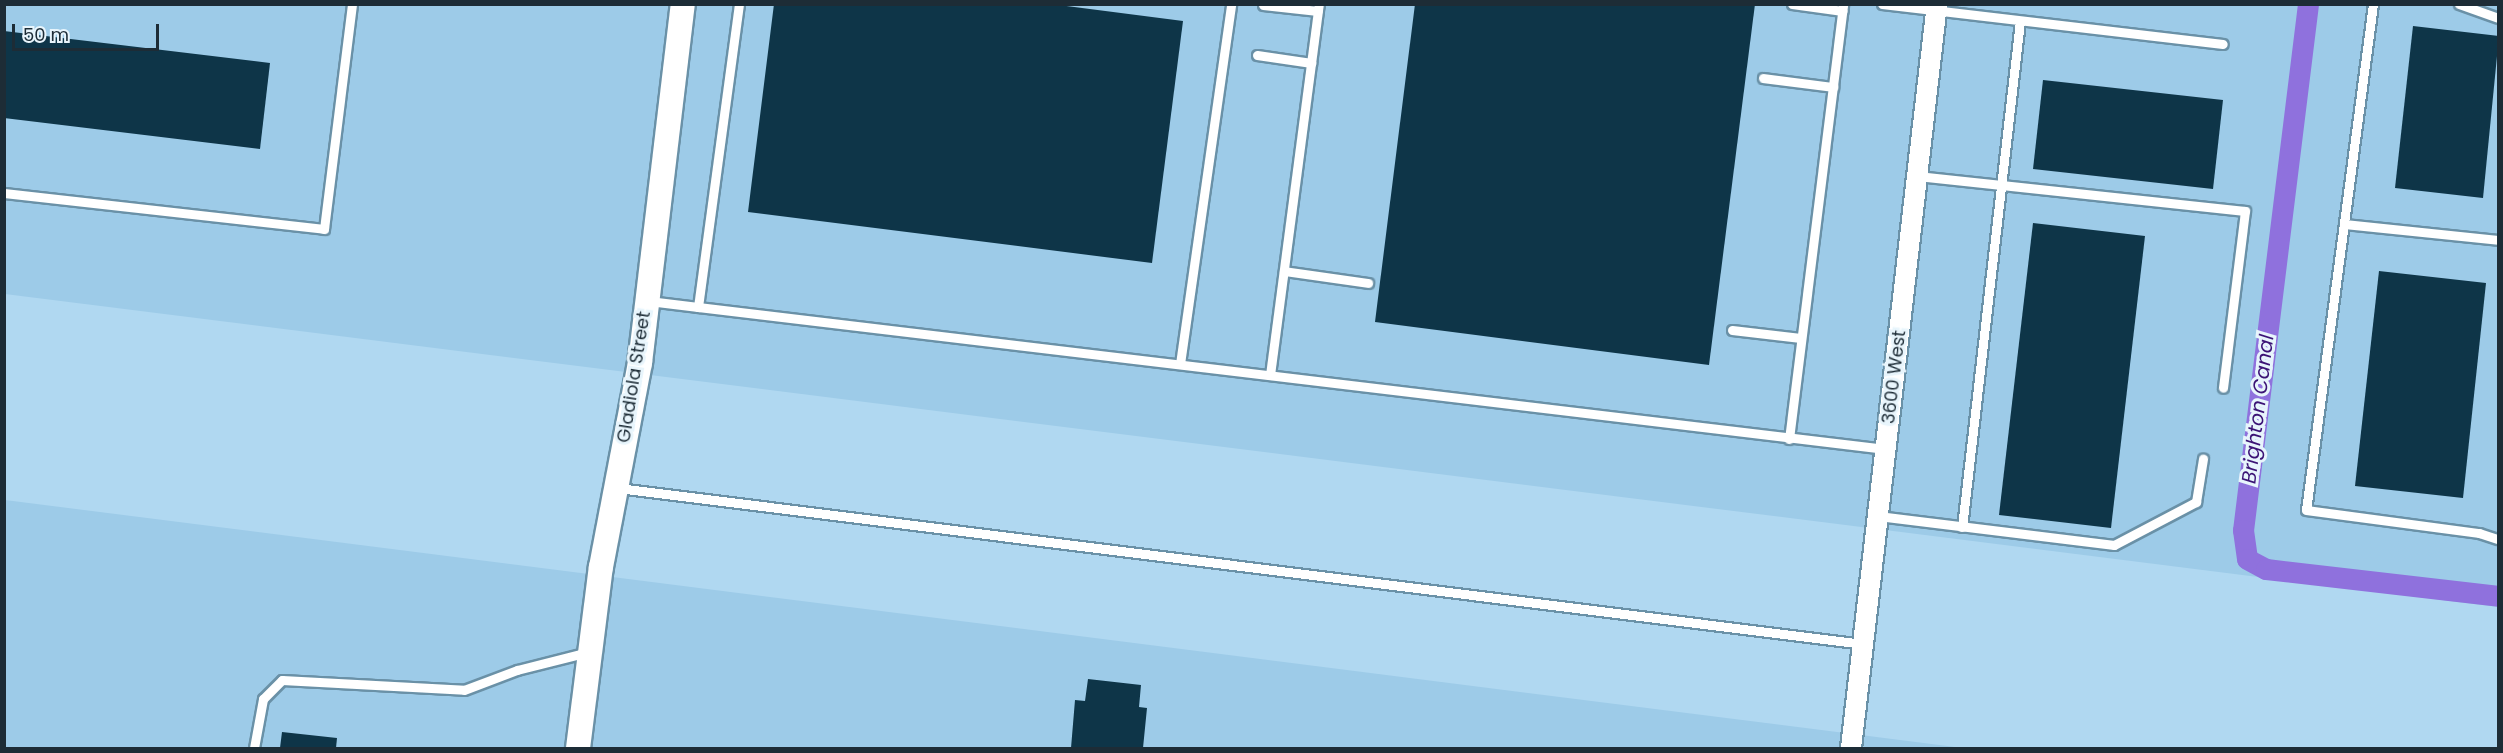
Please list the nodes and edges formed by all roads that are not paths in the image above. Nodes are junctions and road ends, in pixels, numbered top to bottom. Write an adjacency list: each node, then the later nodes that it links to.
1 (352, 4): 22 (lane)
2 (683, 4): 27 (street, Gladiola Street)
3 (739, 4): 28 (lane)
4 (1231, 4): 31 (lane)
5 (1263, 4): 10 (lane)
6 (1792, 4): 11 (lane)
7 (1882, 4): 12 (lane)
8 (2373, 4): 23 (lane)
9 (2459, 4): 13 (lane)
10 (1318, 8): 17 (lane)
11 (1843, 8): 19 (lane)
12 (1937, 8): 14 (lane); 20 (street, 3600 West)
13 (2499, 18)
14 (2020, 21): 15 (lane); 21 (lane)
15 (2223, 44)
16 (1257, 55): 17 (lane)
17 (1311, 63): 25 (lane)
18 (1763, 78): 19 (lane)
19 (1833, 87): 30 (lane)
20 (1917, 176): 21 (lane); 35 (street, 3600 West)
21 (1999, 184): 33 (lane); 39 (lane)
22 (4, 193)
23 (2344, 224): 24 (lane); 40 (lane)
24 (2499, 240)
25 (1284, 271): 26 (lane); 32 (lane)
26 (1368, 284)
27 (647, 301): 28 (lane); 37 (street, Gladiola Street)
28 (698, 307): 31 (lane)
29 (1732, 330): 30 (lane)
30 (1801, 338): 34 (lane)
31 (1180, 364): 32 (lane)
32 (1270, 375): 34 (lane)
33 (2223, 388)
34 (1789, 439): 35 (lane)
35 (1886, 449): 38 (street, 3600 West)
36 (2203, 459): 39 (lane)
37 (615, 487): 41 (lane); 42 (street, Gladiola Street)
38 (1878, 516): 39 (lane); 41 (street, 3600 West)
39 (1962, 527)
40 (2499, 539)
41 (1863, 644): 45 (street, 3600 West)
42 (590, 651): 43 (lane); 44 (street, Gladiola Street)
43 (254, 748)
44 (578, 748)
45 (1851, 748)

